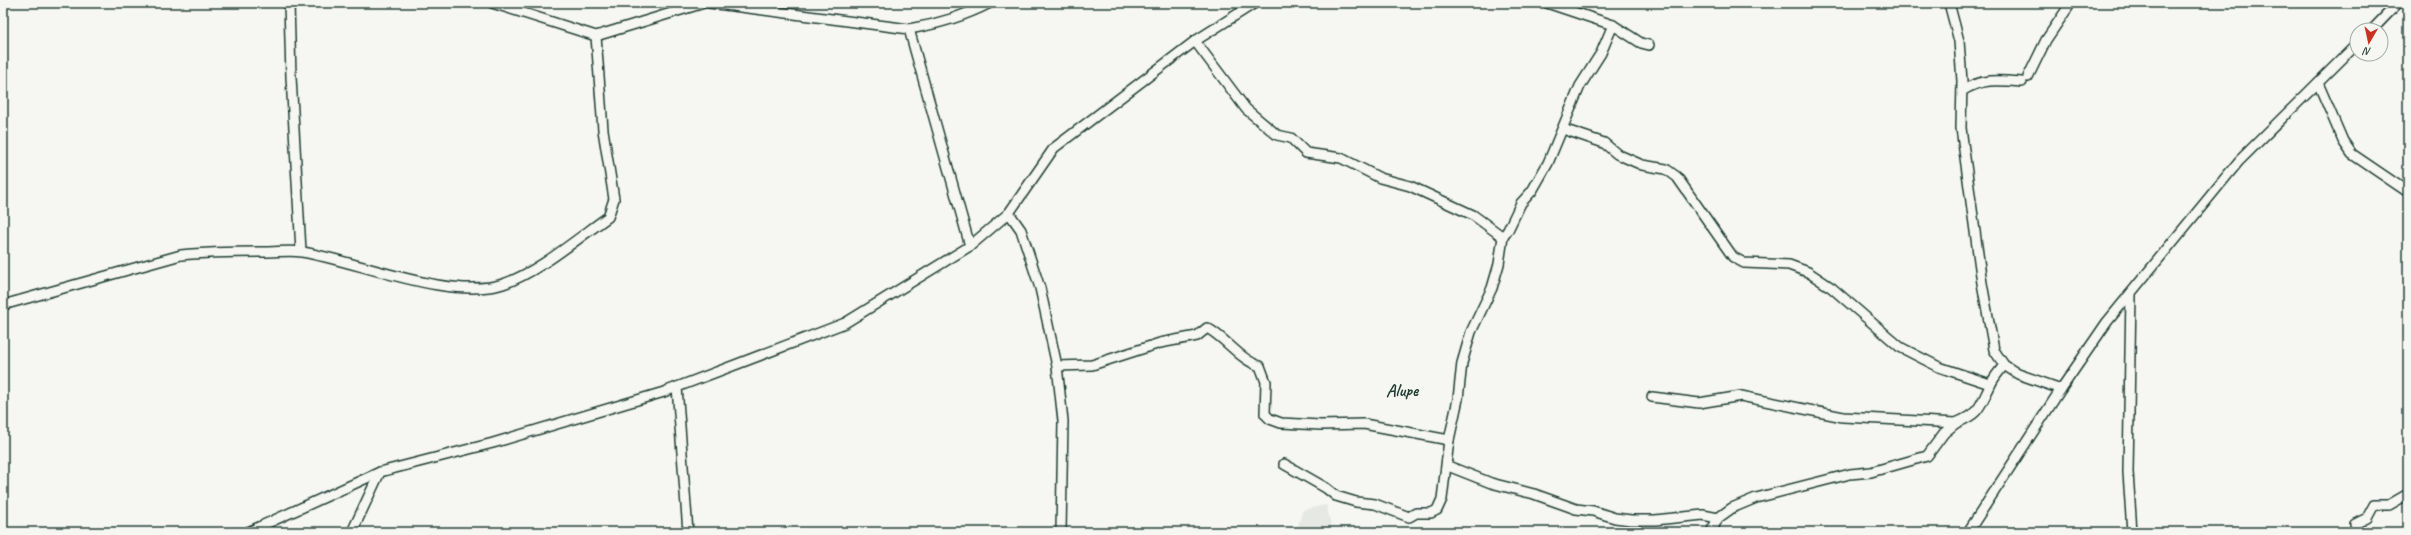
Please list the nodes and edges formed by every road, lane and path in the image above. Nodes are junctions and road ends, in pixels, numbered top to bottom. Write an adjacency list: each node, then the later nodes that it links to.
1 (289, 3): 27 (street)
2 (492, 3): 14 (street)
3 (704, 3): 14 (street)
4 (709, 3): 13 (street)
5 (990, 3): 13 (street)
6 (1255, 3): 15 (street)
7 (1547, 3): 12 (street)
8 (1949, 3): 18 (street)
9 (2071, 3): 19 (street)
10 (2398, 3): 11 (street)
11 (2380, 22)
12 (1613, 25): 16 (street); 22 (street)
13 (909, 29): 26 (street)
14 (596, 36): 27 (street)
15 (1194, 41): 24 (street); 25 (street)
16 (1649, 45)
17 (2349, 52): 20 (street)
18 (1961, 73): 19 (street); 21 (street)
19 (1975, 83): 21 (street)
20 (2318, 83): 23 (street); 28 (street)
21 (1962, 91): 30 (street)
22 (1563, 129): 25 (street); 32 (street)
23 (2408, 192)
24 (1009, 213): 26 (street); 31 (street)
25 (1503, 237): 37 (street)
26 (970, 246): 33 (street)
27 (301, 251): 29 (street)
28 (2131, 294): 34 (street); 44 (street)
29 (3, 305)
30 (2004, 365): 32 (street); 34 (street)
31 (1057, 366): 37 (street); 48 (street)
32 (1990, 384): 36 (street)
33 (676, 387): 40 (street); 47 (street)
34 (2061, 389): 50 (street)
35 (1652, 397): 36 (street)
36 (1956, 423): 42 (street)
37 (1449, 440): 39 (street)
38 (1284, 464): 39 (street)
39 (1448, 466): 42 (street)
40 (380, 472): 45 (street); 46 (street)
41 (2408, 494): 43 (street)
42 (1718, 518): 49 (street)
43 (2355, 524)
44 (2134, 531)
45 (248, 532)
46 (352, 532)
47 (688, 532)
48 (1061, 532)
49 (1711, 532)
50 (1968, 532)

